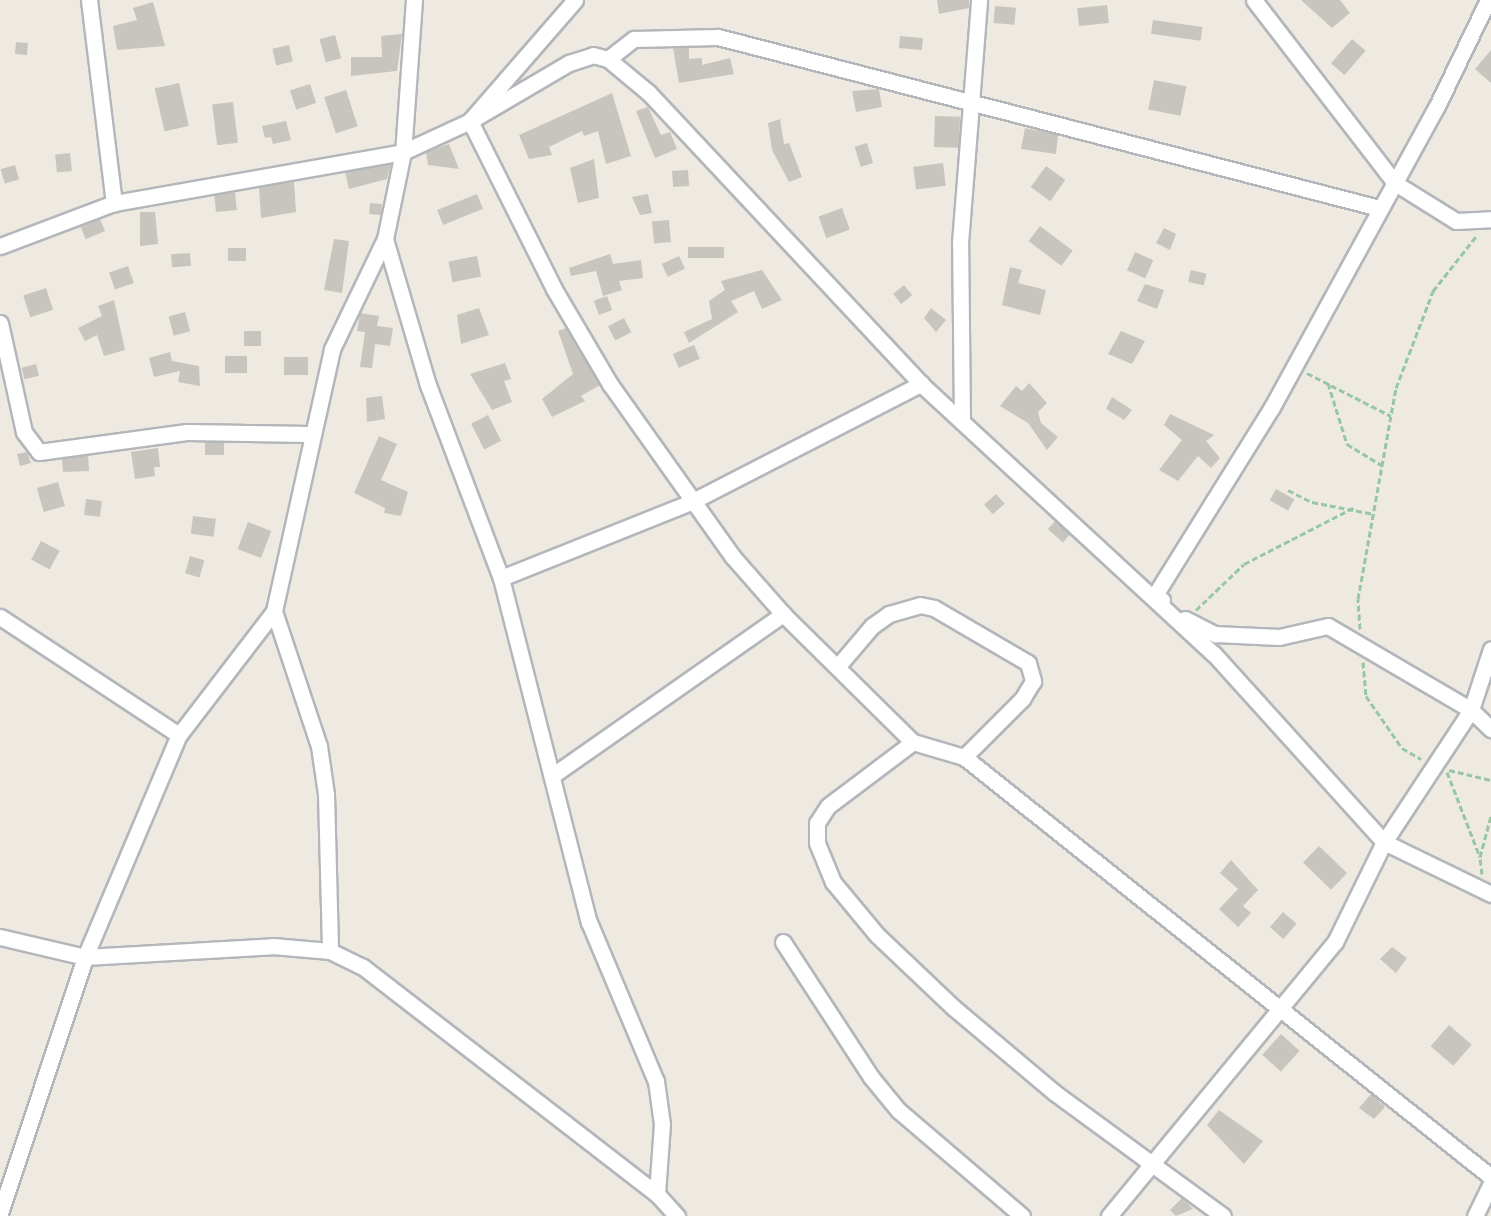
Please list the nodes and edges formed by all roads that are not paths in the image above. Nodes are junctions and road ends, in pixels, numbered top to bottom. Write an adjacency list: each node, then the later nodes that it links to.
1 (89, 0): 12 (street)
2 (414, 0): 10 (street)
3 (575, 0): 9 (street)
4 (979, 0): 8 (street)
5 (1254, 0): 11 (street)
6 (1488, 0): 11 (street)
7 (608, 59): 8 (street); 9 (street); 18 (street)
8 (970, 100): 13 (street); 19 (street)
9 (470, 121): 10 (street); 21 (street)
10 (403, 152): 12 (street); 15 (street)
11 (1395, 183): 13 (street); 14 (street)
12 (114, 203): 16 (street)
13 (1379, 208): 23 (street)
14 (1490, 219)
15 (385, 239): 20 (street); 22 (street)
16 (0, 246)
17 (0, 323): 20 (street)
18 (921, 384): 19 (street); 21 (street)
19 (962, 422): 23 (street)
20 (309, 434): 24 (street)
21 (691, 502): 22 (street); 25 (street)
22 (501, 578): 34 (street)
23 (1155, 595): 29 (street); 35 (street)
24 (274, 611): 31 (street); 39 (street)
25 (783, 614): 28 (street); 34 (street)
26 (0, 618): 31 (street)
27 (1491, 649): 29 (street)
28 (838, 666): 32 (street); 33 (street)
29 (1471, 710): 30 (street); 35 (street)
30 (1491, 729)
31 (179, 735): 40 (street)
32 (913, 742): 33 (street); 42 (street)
33 (963, 757): 41 (street)
34 (553, 775): 45 (street)
35 (1384, 842): 36 (street); 41 (street)
36 (1488, 892)
37 (0, 938): 40 (street)
38 (783, 942): 48 (street)
39 (330, 951): 40 (street); 45 (street)
40 (85, 957): 46 (street)
41 (1278, 1013): 42 (street); 43 (street)
42 (1152, 1168): 49 (street); 50 (street)
43 (1491, 1177)
44 (1491, 1184): 51 (street)
45 (657, 1194): 47 (street)
46 (0, 1213)
47 (677, 1216)
48 (1022, 1216)
49 (1109, 1216)
50 (1223, 1216)
51 (1475, 1216)

